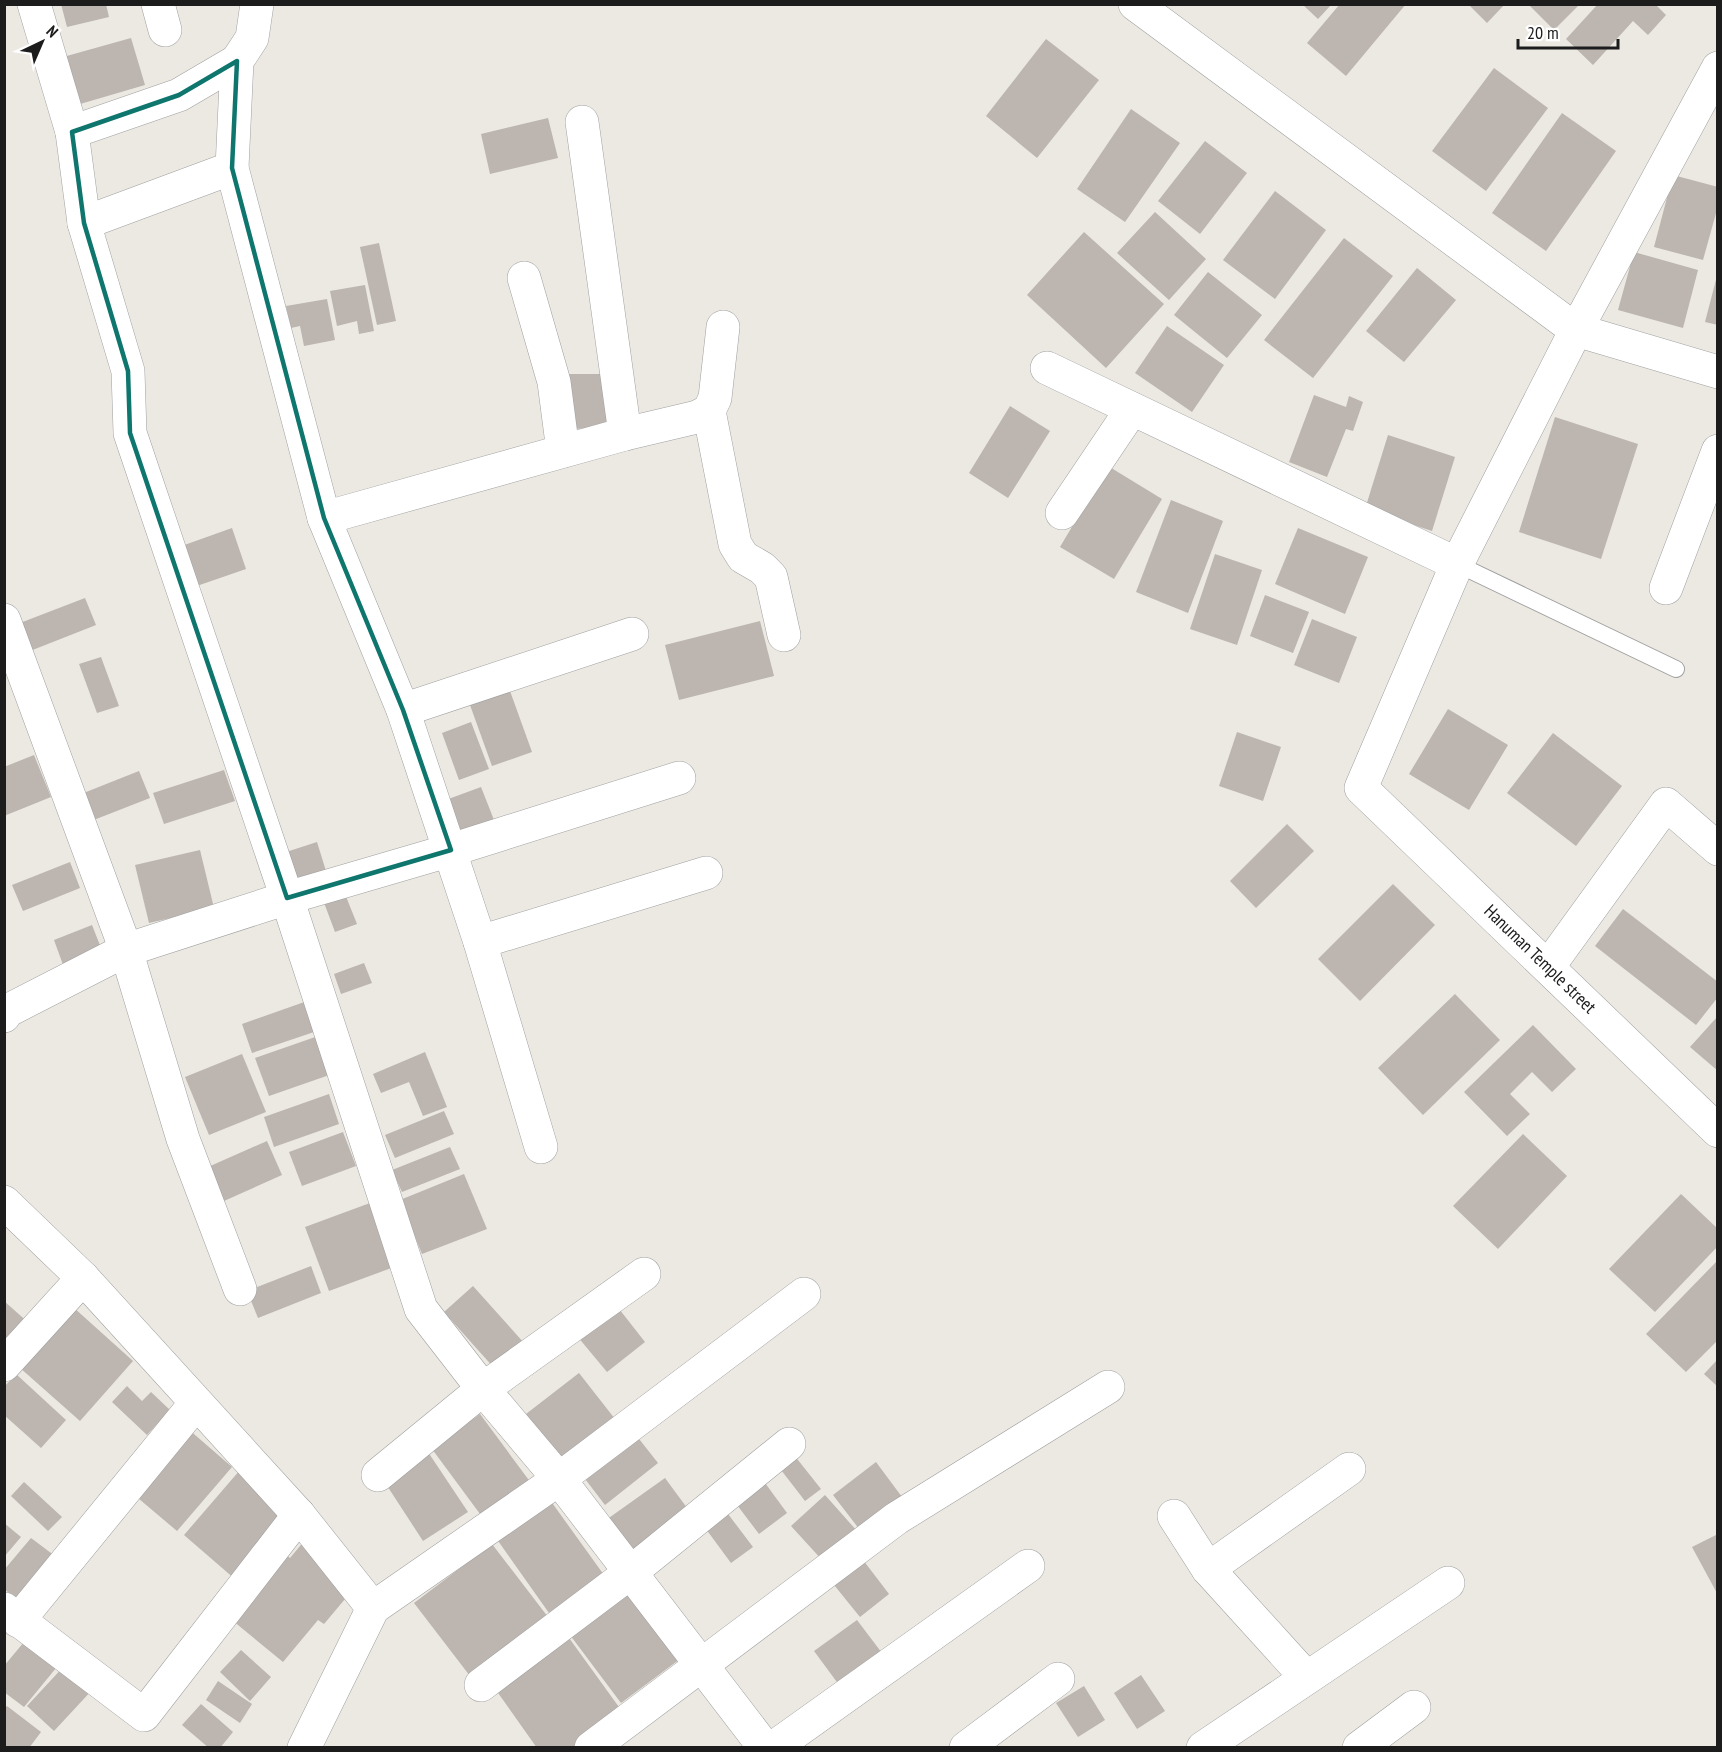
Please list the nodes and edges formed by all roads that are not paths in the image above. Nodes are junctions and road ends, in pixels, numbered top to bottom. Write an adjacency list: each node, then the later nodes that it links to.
1 (34, 4): 7 (street)
2 (257, 4): 4 (street)
3 (1136, 4): 12 (street)
4 (237, 61): 7 (street); 8 (street)
5 (1718, 68): 12 (street)
6 (582, 122): 17 (street)
7 (72, 132): 9 (street)
8 (231, 168): 9 (street); 21 (street)
9 (84, 223): 33 (street)
10 (524, 278): 18 (street)
11 (723, 327): 16 (street)
12 (1576, 330): 14 (street); 22 (street)
13 (1047, 368): 15 (street)
14 (1718, 372)
15 (1132, 409): 20 (street); 22 (street)
16 (709, 411): 17 (street); 26 (street)
17 (625, 434): 18 (street)
18 (563, 451): 21 (street)
19 (1718, 451): 23 (street)
20 (1062, 513)
21 (324, 518): 28 (street)
22 (1457, 564): 27 (lane); 36 (street, Hanuman Temple street)
23 (1666, 588)
24 (4, 620): 35 (street)
25 (632, 634): 28 (street)
26 (784, 635)
27 (1676, 669)
28 (403, 710): 31 (street)
29 (679, 778): 31 (street)
30 (1718, 849): 36 (street)
31 (451, 850): 33 (street); 34 (street)
32 (706, 873): 34 (street)
33 (287, 898): 35 (street); 47 (street)
34 (480, 942): 39 (street)
35 (126, 950): 37 (street); 43 (street)
36 (1548, 967): 38 (street, Hanuman Temple street)
37 (4, 1016)
38 (1718, 1131)
39 (542, 1147)
40 (4, 1202): 42 (street)
41 (644, 1274): 47 (street)
42 (83, 1278): 45 (street); 48 (street)
43 (240, 1289)
44 (804, 1294): 52 (street)
45 (4, 1365)
46 (1108, 1387): 61 (street)
47 (483, 1389): 51 (street); 52 (street)
48 (196, 1403): 53 (street); 60 (street)
49 (789, 1444): 57 (street)
50 (1349, 1469): 56 (street)
51 (378, 1475)
52 (559, 1479): 57 (street); 59 (street)
53 (299, 1515): 59 (street); 60 (street)
54 (1174, 1516): 56 (street)
55 (1028, 1566): 69 (street)
56 (1208, 1569): 62 (street)
57 (630, 1572): 61 (street); 64 (street)
58 (1448, 1583): 62 (street)
59 (389, 1597): 66 (street)
60 (11, 1615)
61 (701, 1664): 67 (street); 68 (street)
62 (1306, 1677): 71 (street)
63 (1058, 1679): 70 (street)
64 (481, 1685)
65 (1414, 1707): 72 (street)
66 (304, 1748)
67 (591, 1748)
68 (765, 1748)
69 (773, 1748)
70 (966, 1748)
71 (1203, 1748)
72 (1359, 1748)

